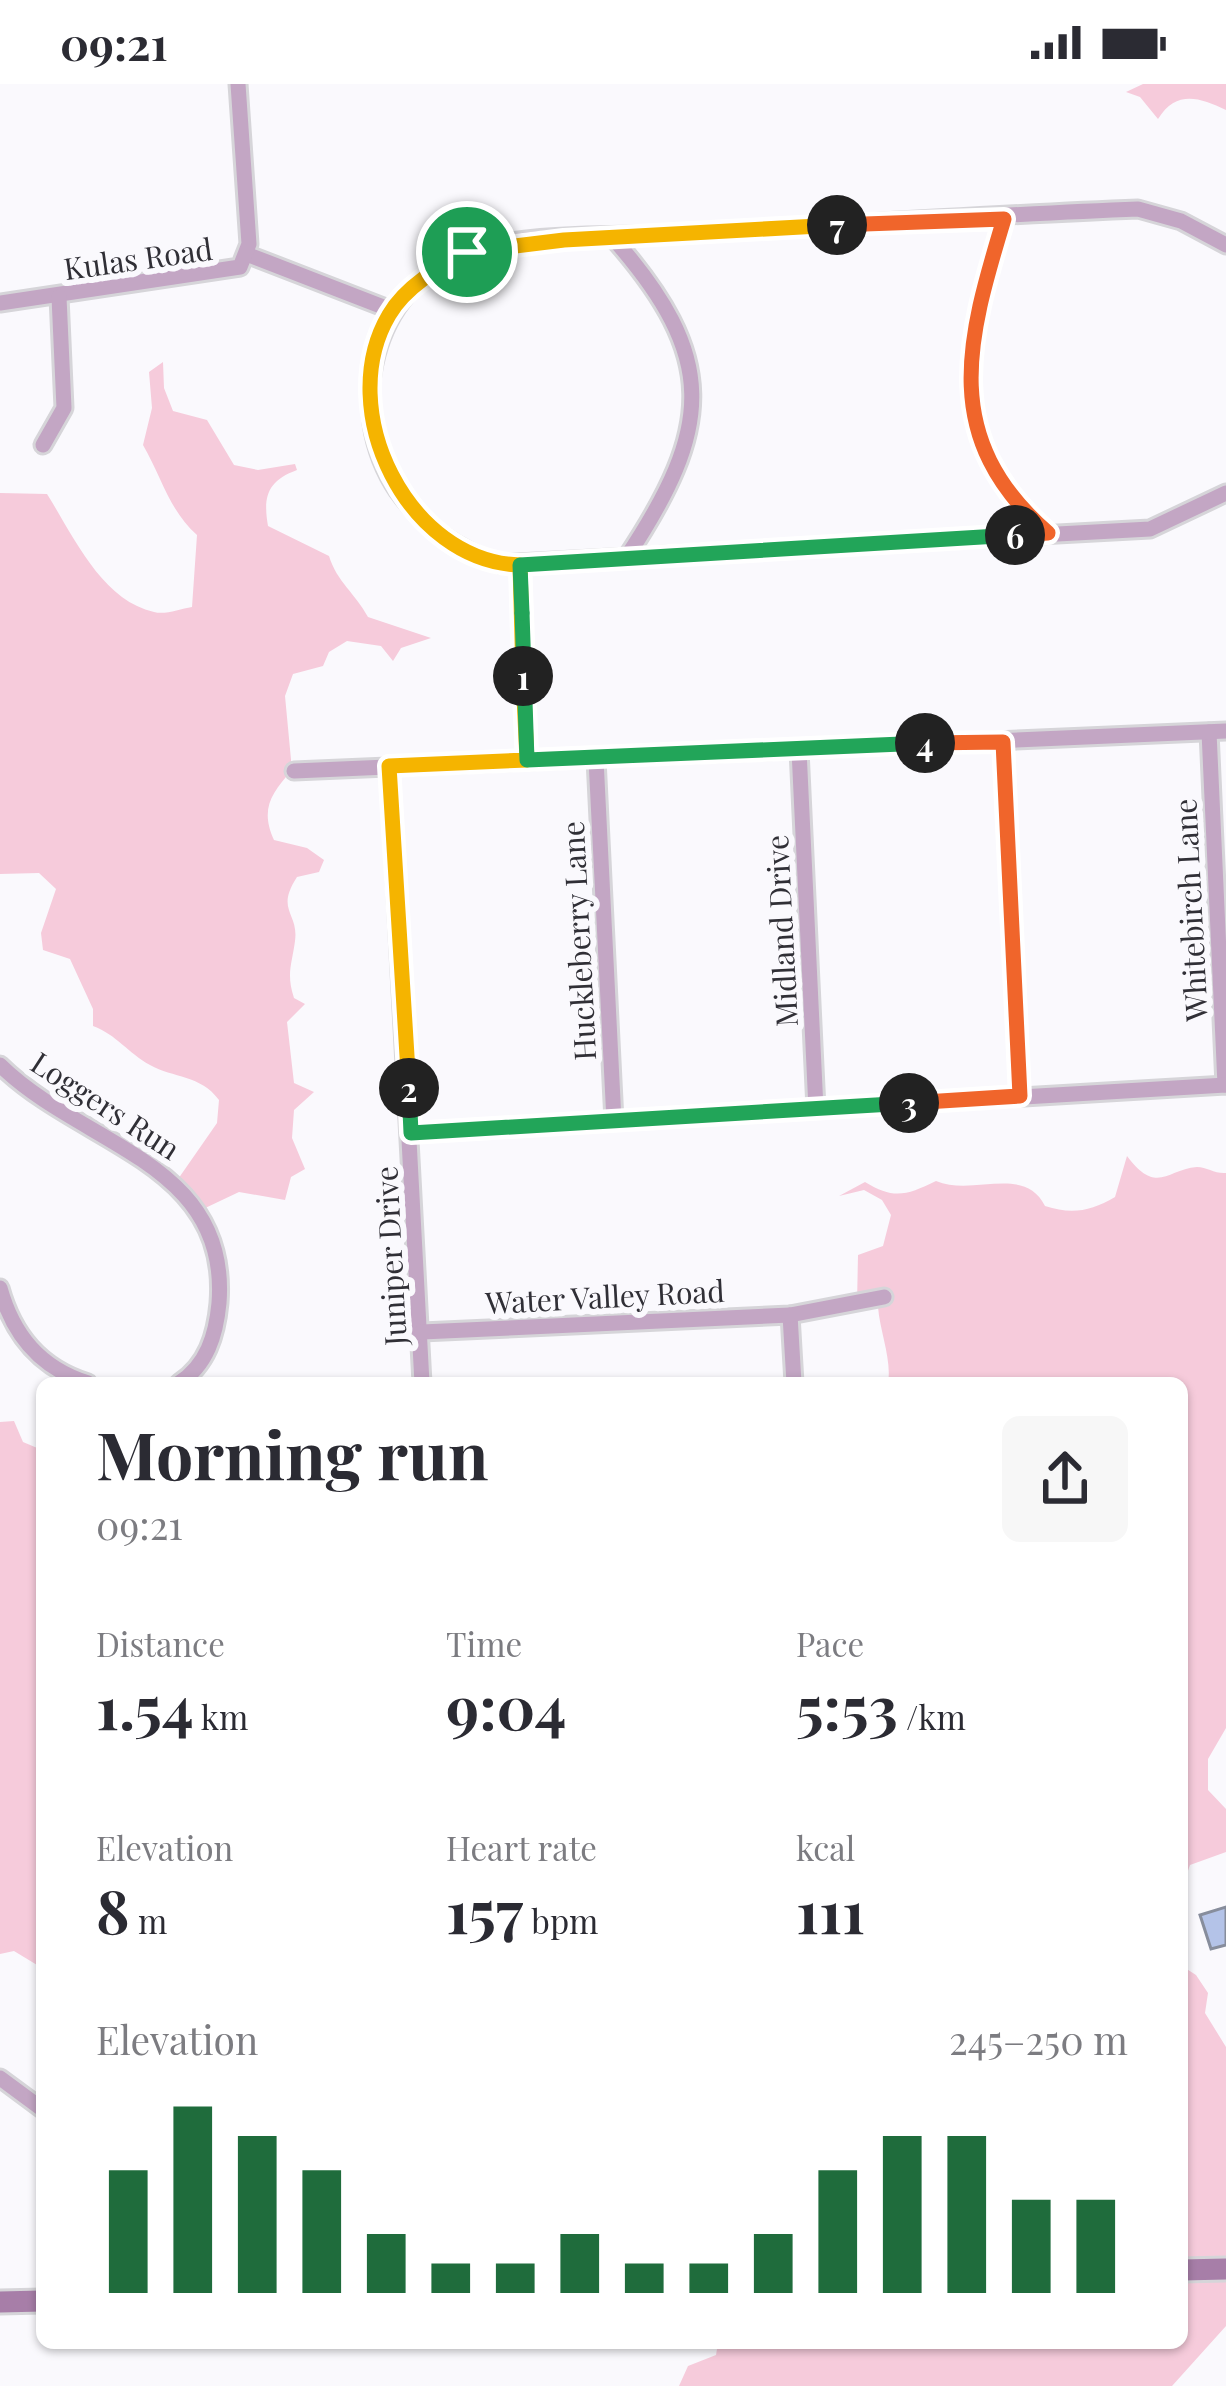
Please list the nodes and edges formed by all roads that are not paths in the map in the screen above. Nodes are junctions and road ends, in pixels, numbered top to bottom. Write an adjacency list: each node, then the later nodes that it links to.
1 (238, 84): 5 (street, Kulas Road)
2 (1004, 219): 3 (street); 4 (street); 11 (street)
3 (612, 237): 8 (street); 12 (street)
4 (1226, 245)
5 (249, 254): 6 (street, Kulas Road); 8 (street)
6 (59, 297): 7 (street, Kulas Road); 9 (street)
7 (0, 303)
8 (391, 310): 13 (street)
9 (43, 445)
10 (1226, 494): 11 (street)
11 (1048, 533): 12 (street)
12 (626, 558): 13 (street)
13 (520, 565): 18 (street)
14 (1217, 731): 15 (street); 22 (street, Whitebirch Lane)
15 (1003, 742): 16 (street); 23 (street)
16 (799, 750): 17 (street); 24 (street, Midland Drive)
17 (596, 759): 18 (street); 25 (street, Huckleberry Lane)
18 (527, 760): 19 (street)
19 (389, 766): 20 (street); 26 (street, Juniper Drive)
20 (294, 770)
21 (0, 1065): 32 (street, Loggers Run)
22 (1226, 1085): 23 (street)
23 (1020, 1096): 24 (street)
24 (816, 1109): 25 (street)
25 (614, 1120): 26 (street)
26 (411, 1133): 30 (street, Juniper Drive)
27 (0, 1288): 31 (street)
28 (884, 1297): 29 (street, Water Valley Road)
29 (790, 1316): 30 (street, Water Valley Road); 34 (street)
30 (422, 1331): 33 (street, Juniper Drive)
31 (75, 1377)
32 (184, 1377)
33 (422, 1377)
34 (794, 1377)
35 (0, 2078): 36 (street)
36 (36, 2105)
37 (1188, 2270): 38 (street)
38 (1226, 2270)
39 (36, 2301): 40 (street)
40 (0, 2302)

